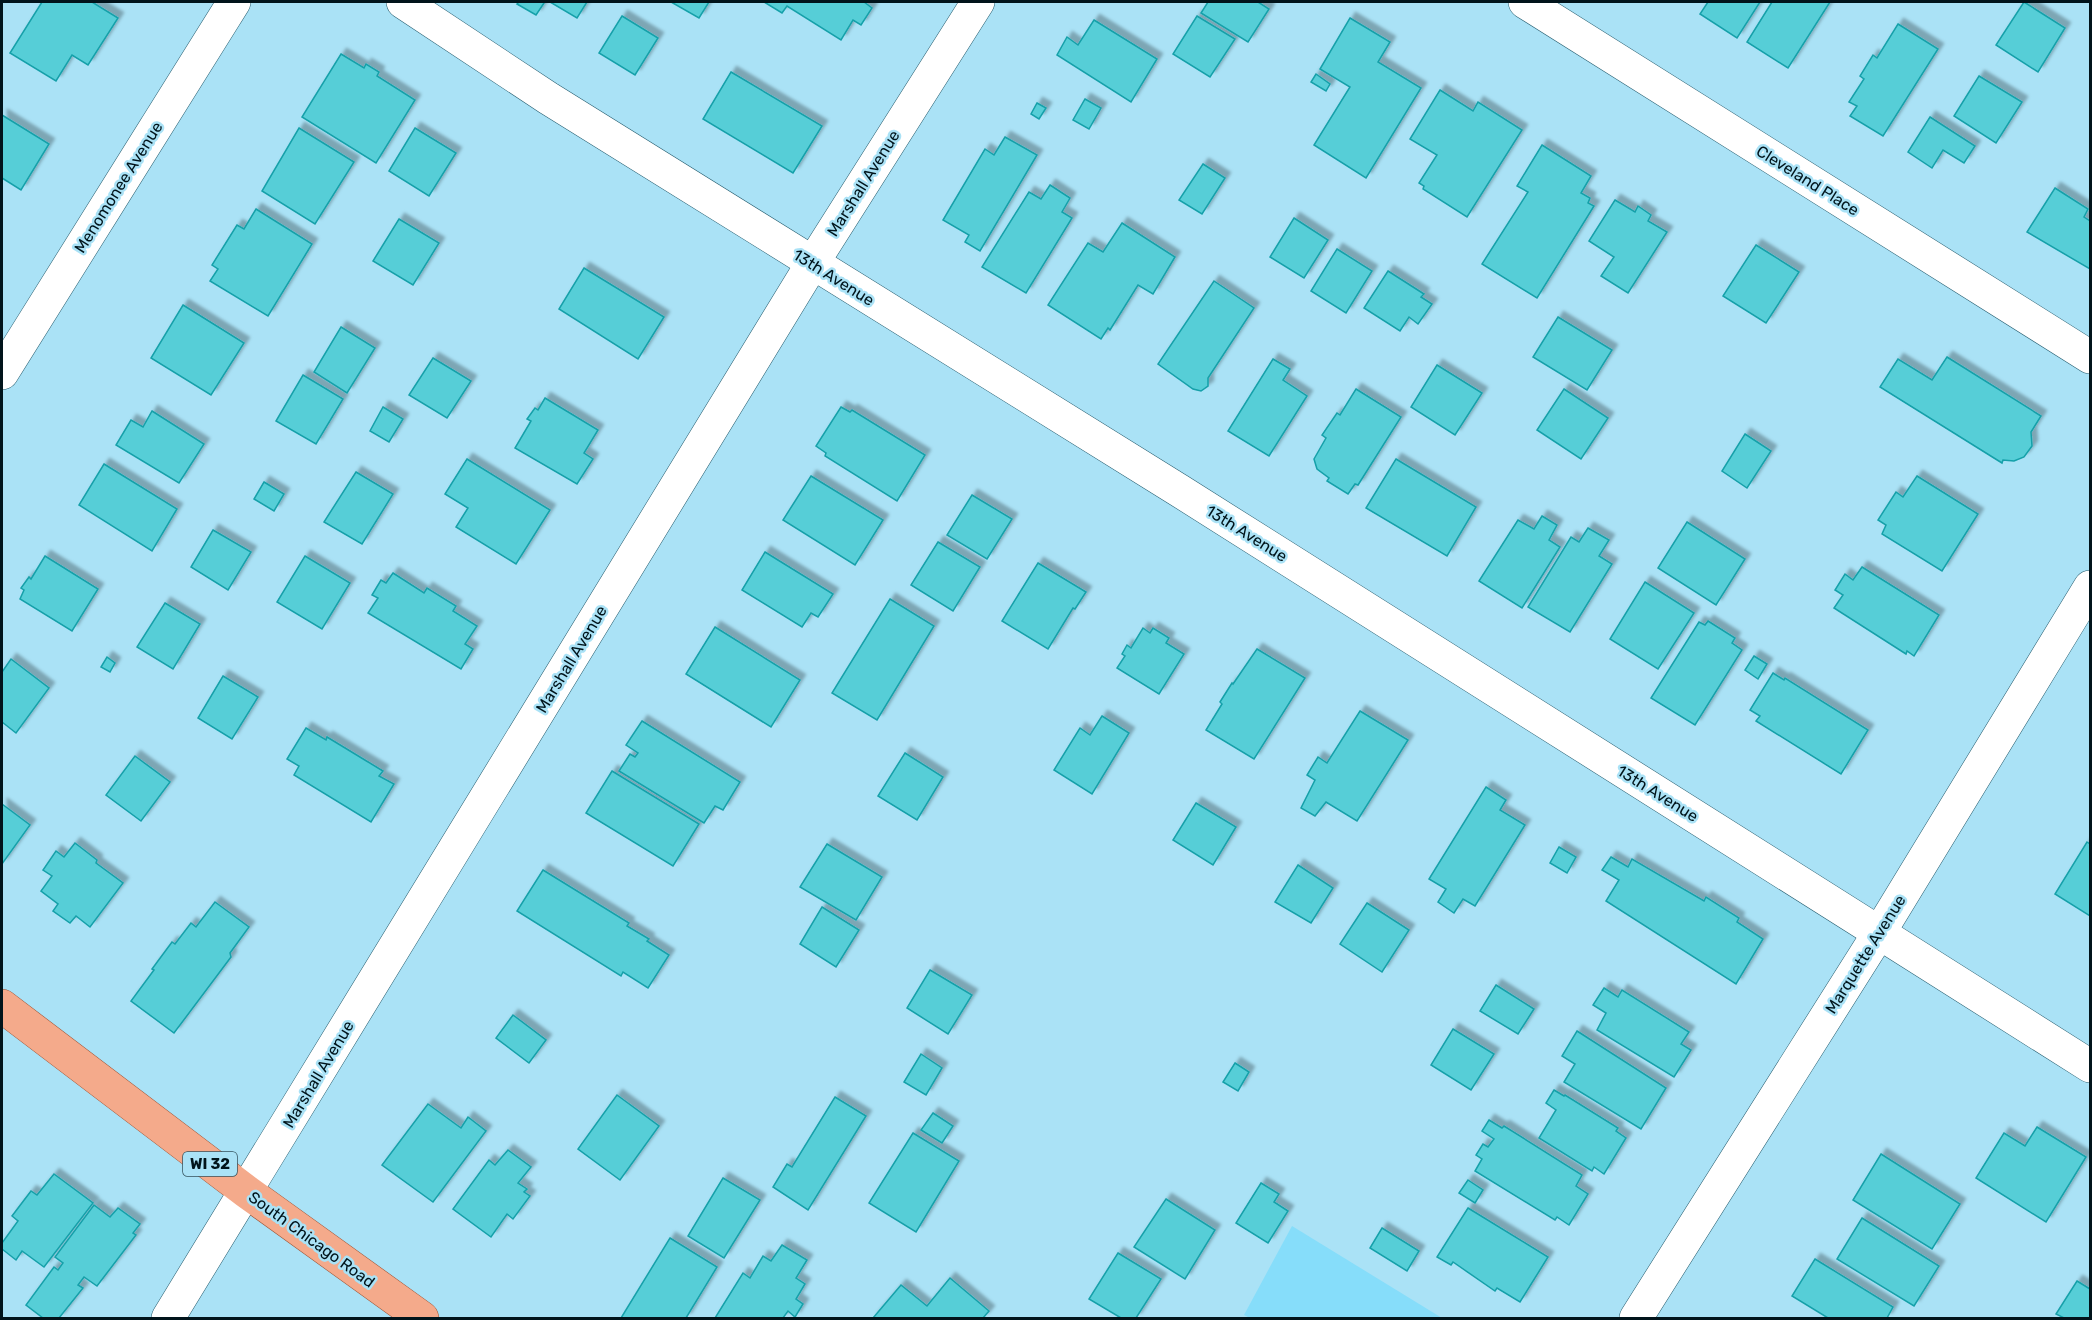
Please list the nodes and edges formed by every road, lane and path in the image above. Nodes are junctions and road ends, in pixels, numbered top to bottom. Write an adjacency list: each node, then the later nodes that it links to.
1 (234, 2): 7 (street, Menomonee Avenue)
2 (403, 2): 5 (street, 13th Avenue)
3 (978, 2): 5 (street, Marshall Avenue)
4 (1525, 2): 6 (street, Cleveland Place)
5 (812, 264): 9 (street, 13th Avenue); 12 (street, Marshall Avenue)
6 (2091, 357)
7 (2, 373)
8 (2091, 587): 9 (street, Marquette Avenue)
9 (1879, 933): 11 (street, 13th Avenue); 15 (street, Marquette Avenue)
10 (2, 1005): 12 (main road, South Chicago Road / WI 32)
11 (2091, 1066)
12 (247, 1192): 13 (street, Marshall Avenue); 14 (main road, South Chicago Road / WI 32)
13 (168, 1318)
14 (422, 1318)
15 (1636, 1318)

